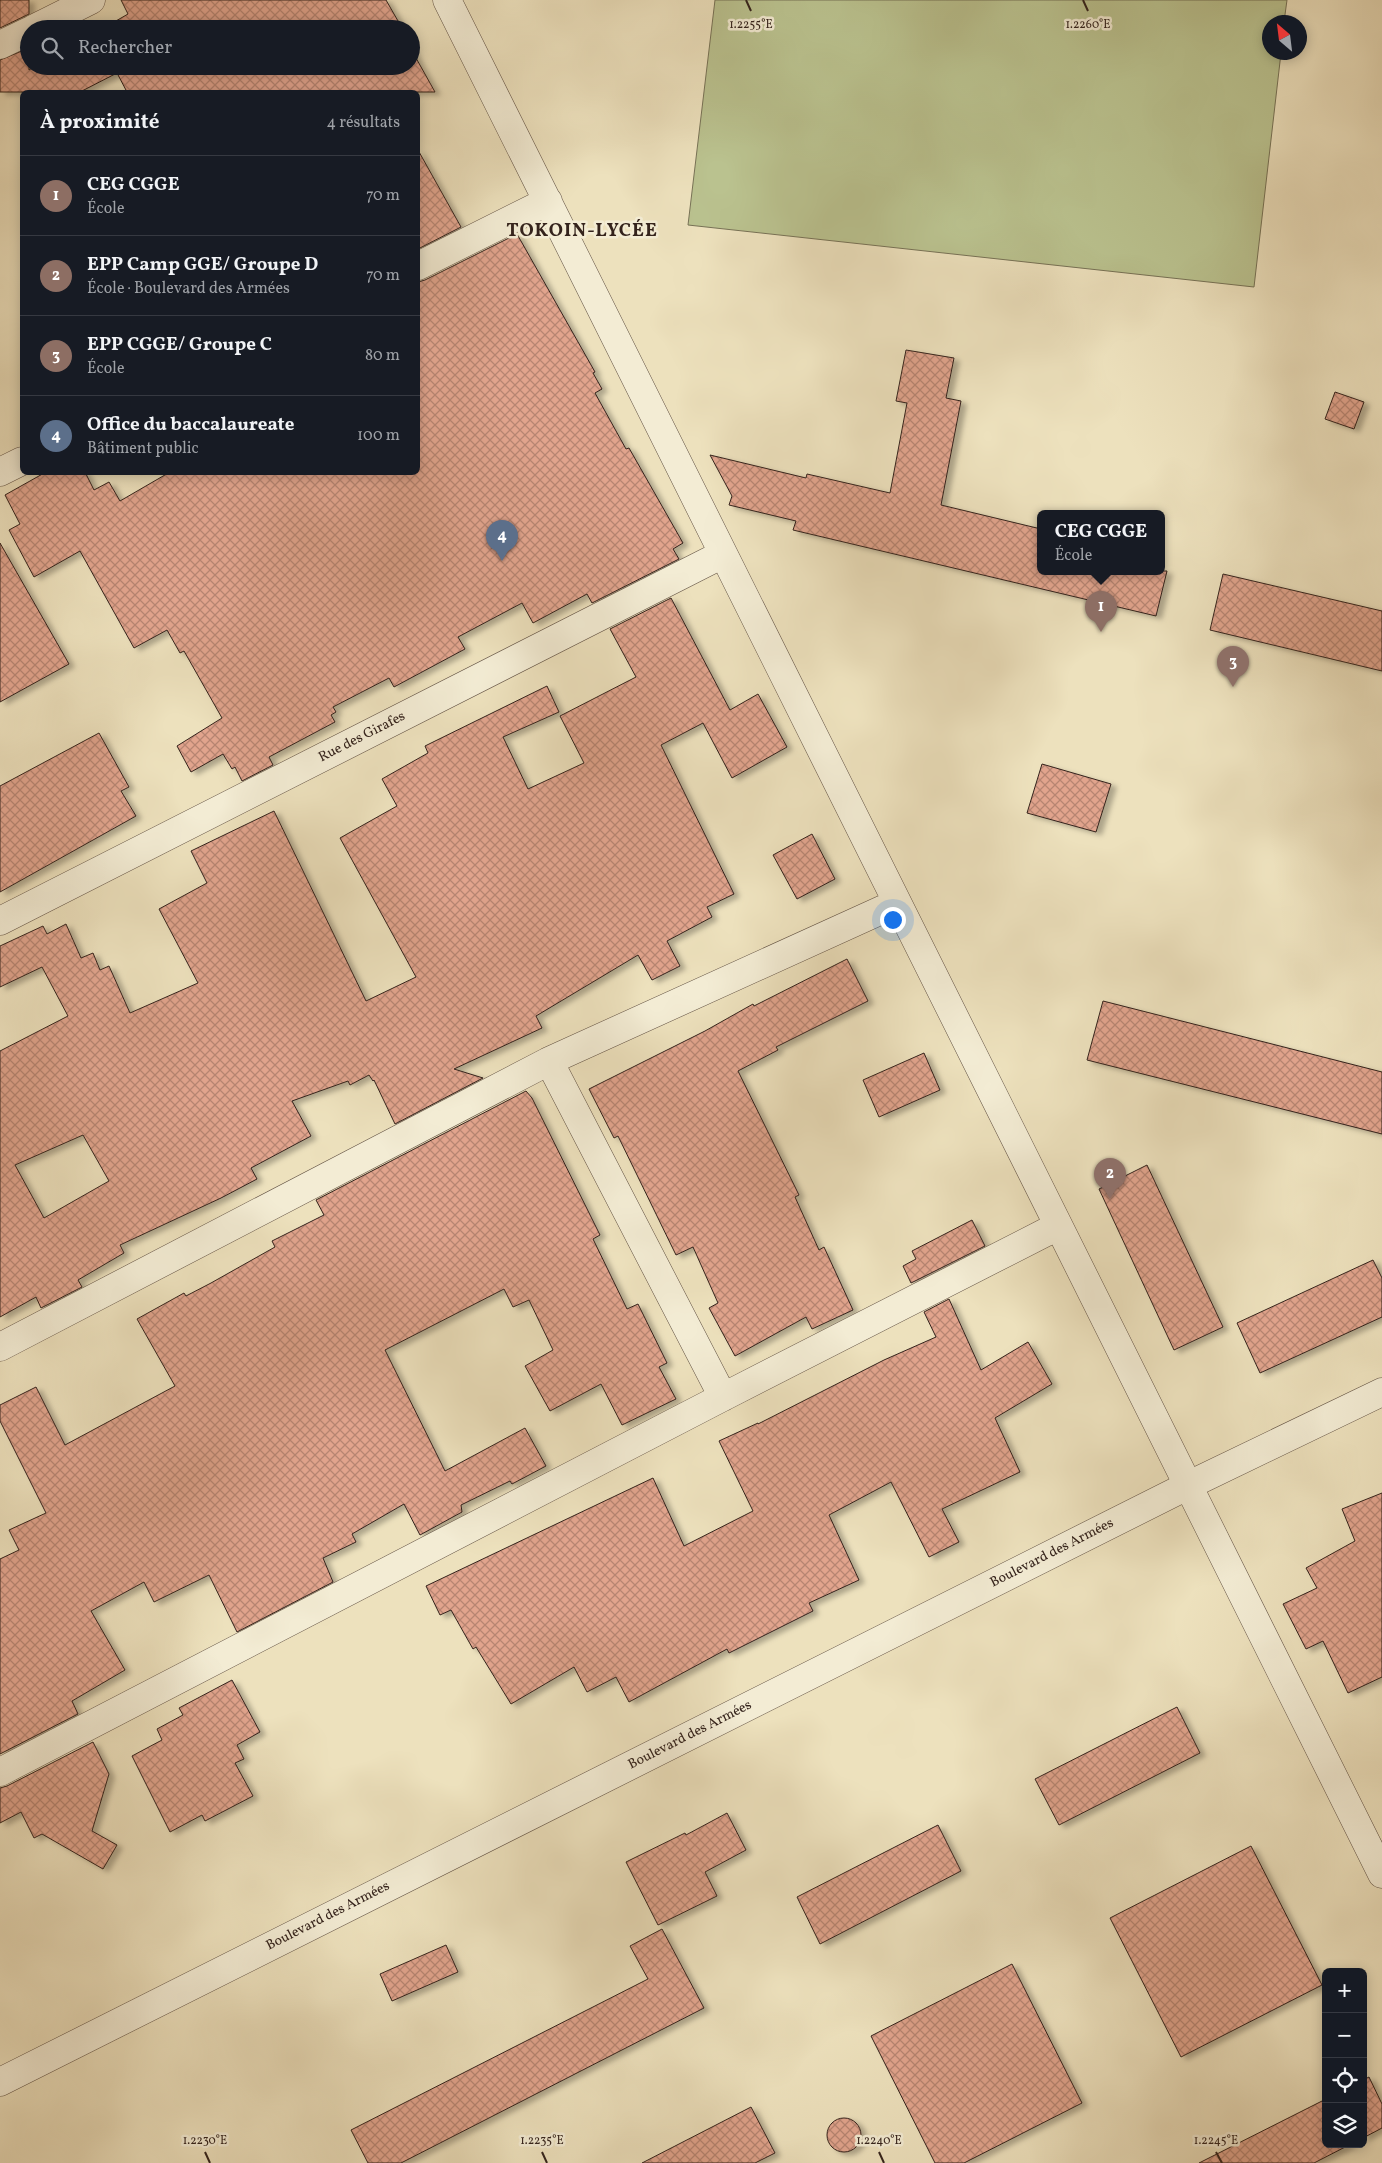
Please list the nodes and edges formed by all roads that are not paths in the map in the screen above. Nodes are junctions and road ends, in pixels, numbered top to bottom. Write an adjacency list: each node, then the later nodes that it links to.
1 (91, 0): 3 (street)
2 (447, 0): 6 (street)
3 (51, 20)
4 (20, 35): 5 (street)
5 (0, 45)
6 (548, 201): 7 (street); 10 (street)
7 (420, 265)
8 (20, 462): 9 (street)
9 (0, 472)
10 (724, 554): 11 (street); 12 (street, Rue des Girafes)
11 (897, 902): 13 (street); 14 (street)
12 (0, 921)
13 (549, 1061): 15 (street); 17 (street)
14 (1058, 1226): 17 (street); 18 (street)
15 (0, 1347)
16 (1382, 1392): 18 (street, Boulevard des Armées)
17 (723, 1397): 19 (street)
18 (1189, 1485): 20 (street); 21 (street, Boulevard des Armées)
19 (0, 1772)
20 (1382, 1874)
21 (0, 2082)

